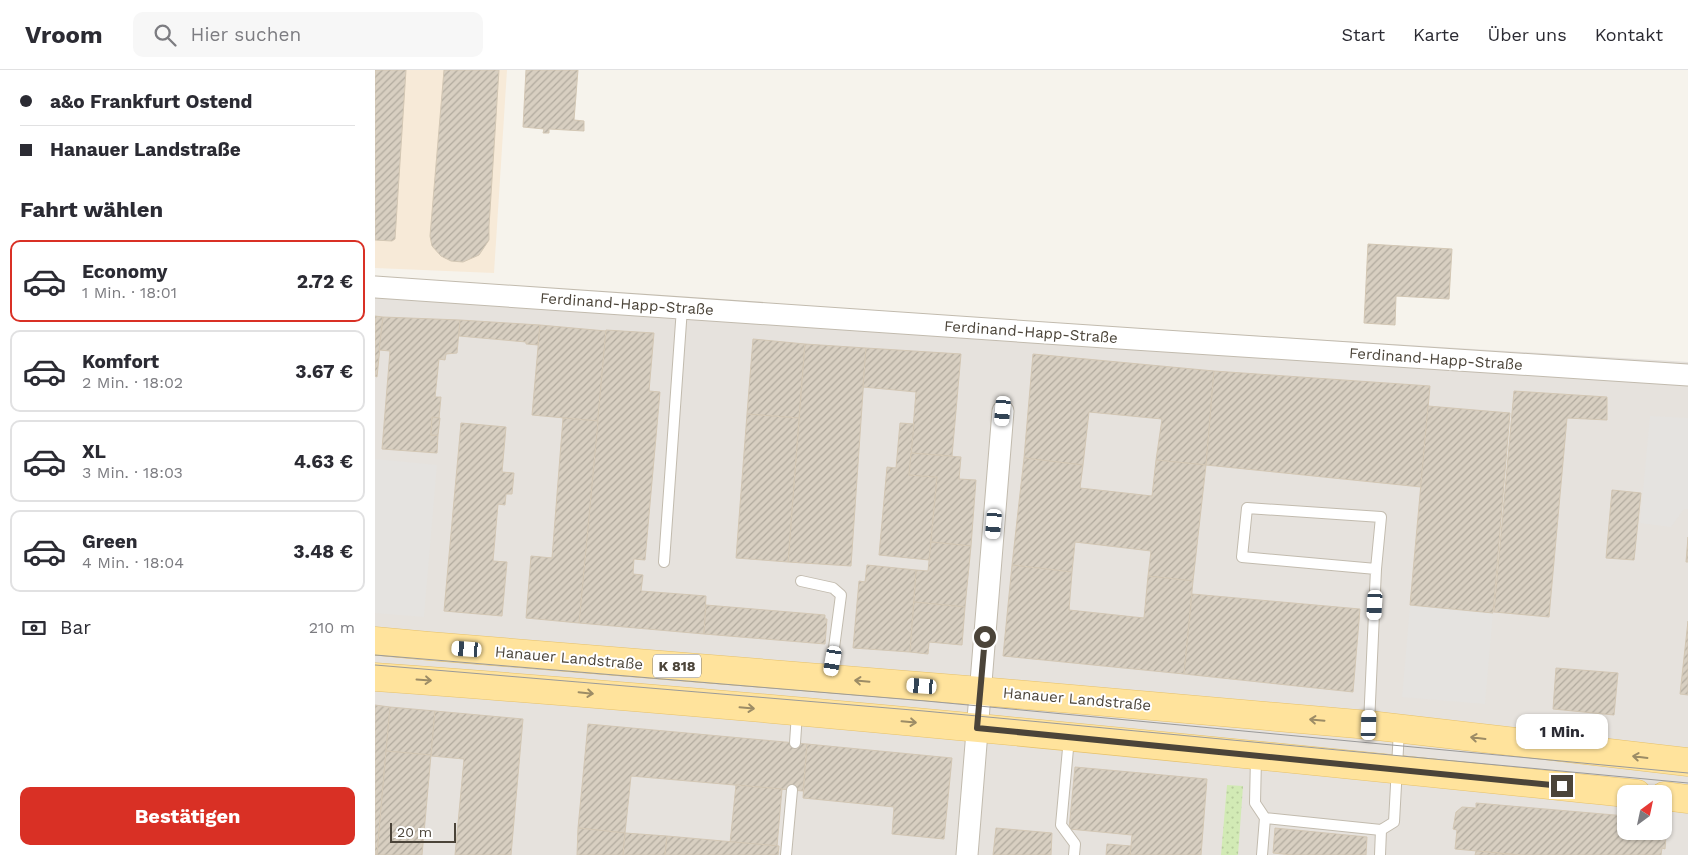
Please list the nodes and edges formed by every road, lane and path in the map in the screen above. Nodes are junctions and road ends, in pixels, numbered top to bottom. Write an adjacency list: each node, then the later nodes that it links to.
1 (375, 287): 2 (street, Ferdinand-Happ-Straße)
2 (682, 308): 3 (street, Ferdinand-Happ-Straße); 5 (lane)
3 (1688, 376)
4 (1003, 411): 11 (street)
5 (665, 562)
6 (1376, 569): 6 (lane); 13 (lane)
7 (801, 581): 10 (lane)
8 (375, 641): 10 (main road, Hanauer Landstraße / K 818)
9 (375, 676): 12 (main road, K 818, one-way to 12)
10 (829, 679): 11 (main road, Hanauer Landstraße / K 818, one-way to 10)
11 (980, 691): 13 (main road, Hanauer Landstraße / K 818, one-way to 11); 14 (street)
12 (797, 712): 14 (main road, K 818, one-way to 14); 17 (lane)
13 (1369, 725): 15 (main road, Hanauer Landstraße / K 818)
14 (977, 728): 16 (main road, K 818); 28 (street)
15 (1399, 729): 19 (main road, Hanauer Landstraße / K 818, one-way to 15); 20 (lane)
16 (1069, 738): 18 (main road, K 818); 29 (lane)
17 (795, 742)
18 (1256, 756): 20 (main road, K 818); 25 (lane)
19 (1688, 762)
20 (1397, 770): 22 (main road, K 818); 26 (lane)
21 (792, 790): 27 (lane)
22 (1617, 792)
23 (1673, 797): 24 (main road)
24 (1688, 799)
25 (1265, 818): 26 (lane); 30 (lane)
26 (1381, 830): 31 (lane)
27 (787, 855)
28 (967, 855)
29 (1074, 855)
30 (1262, 855)
31 (1379, 855)

